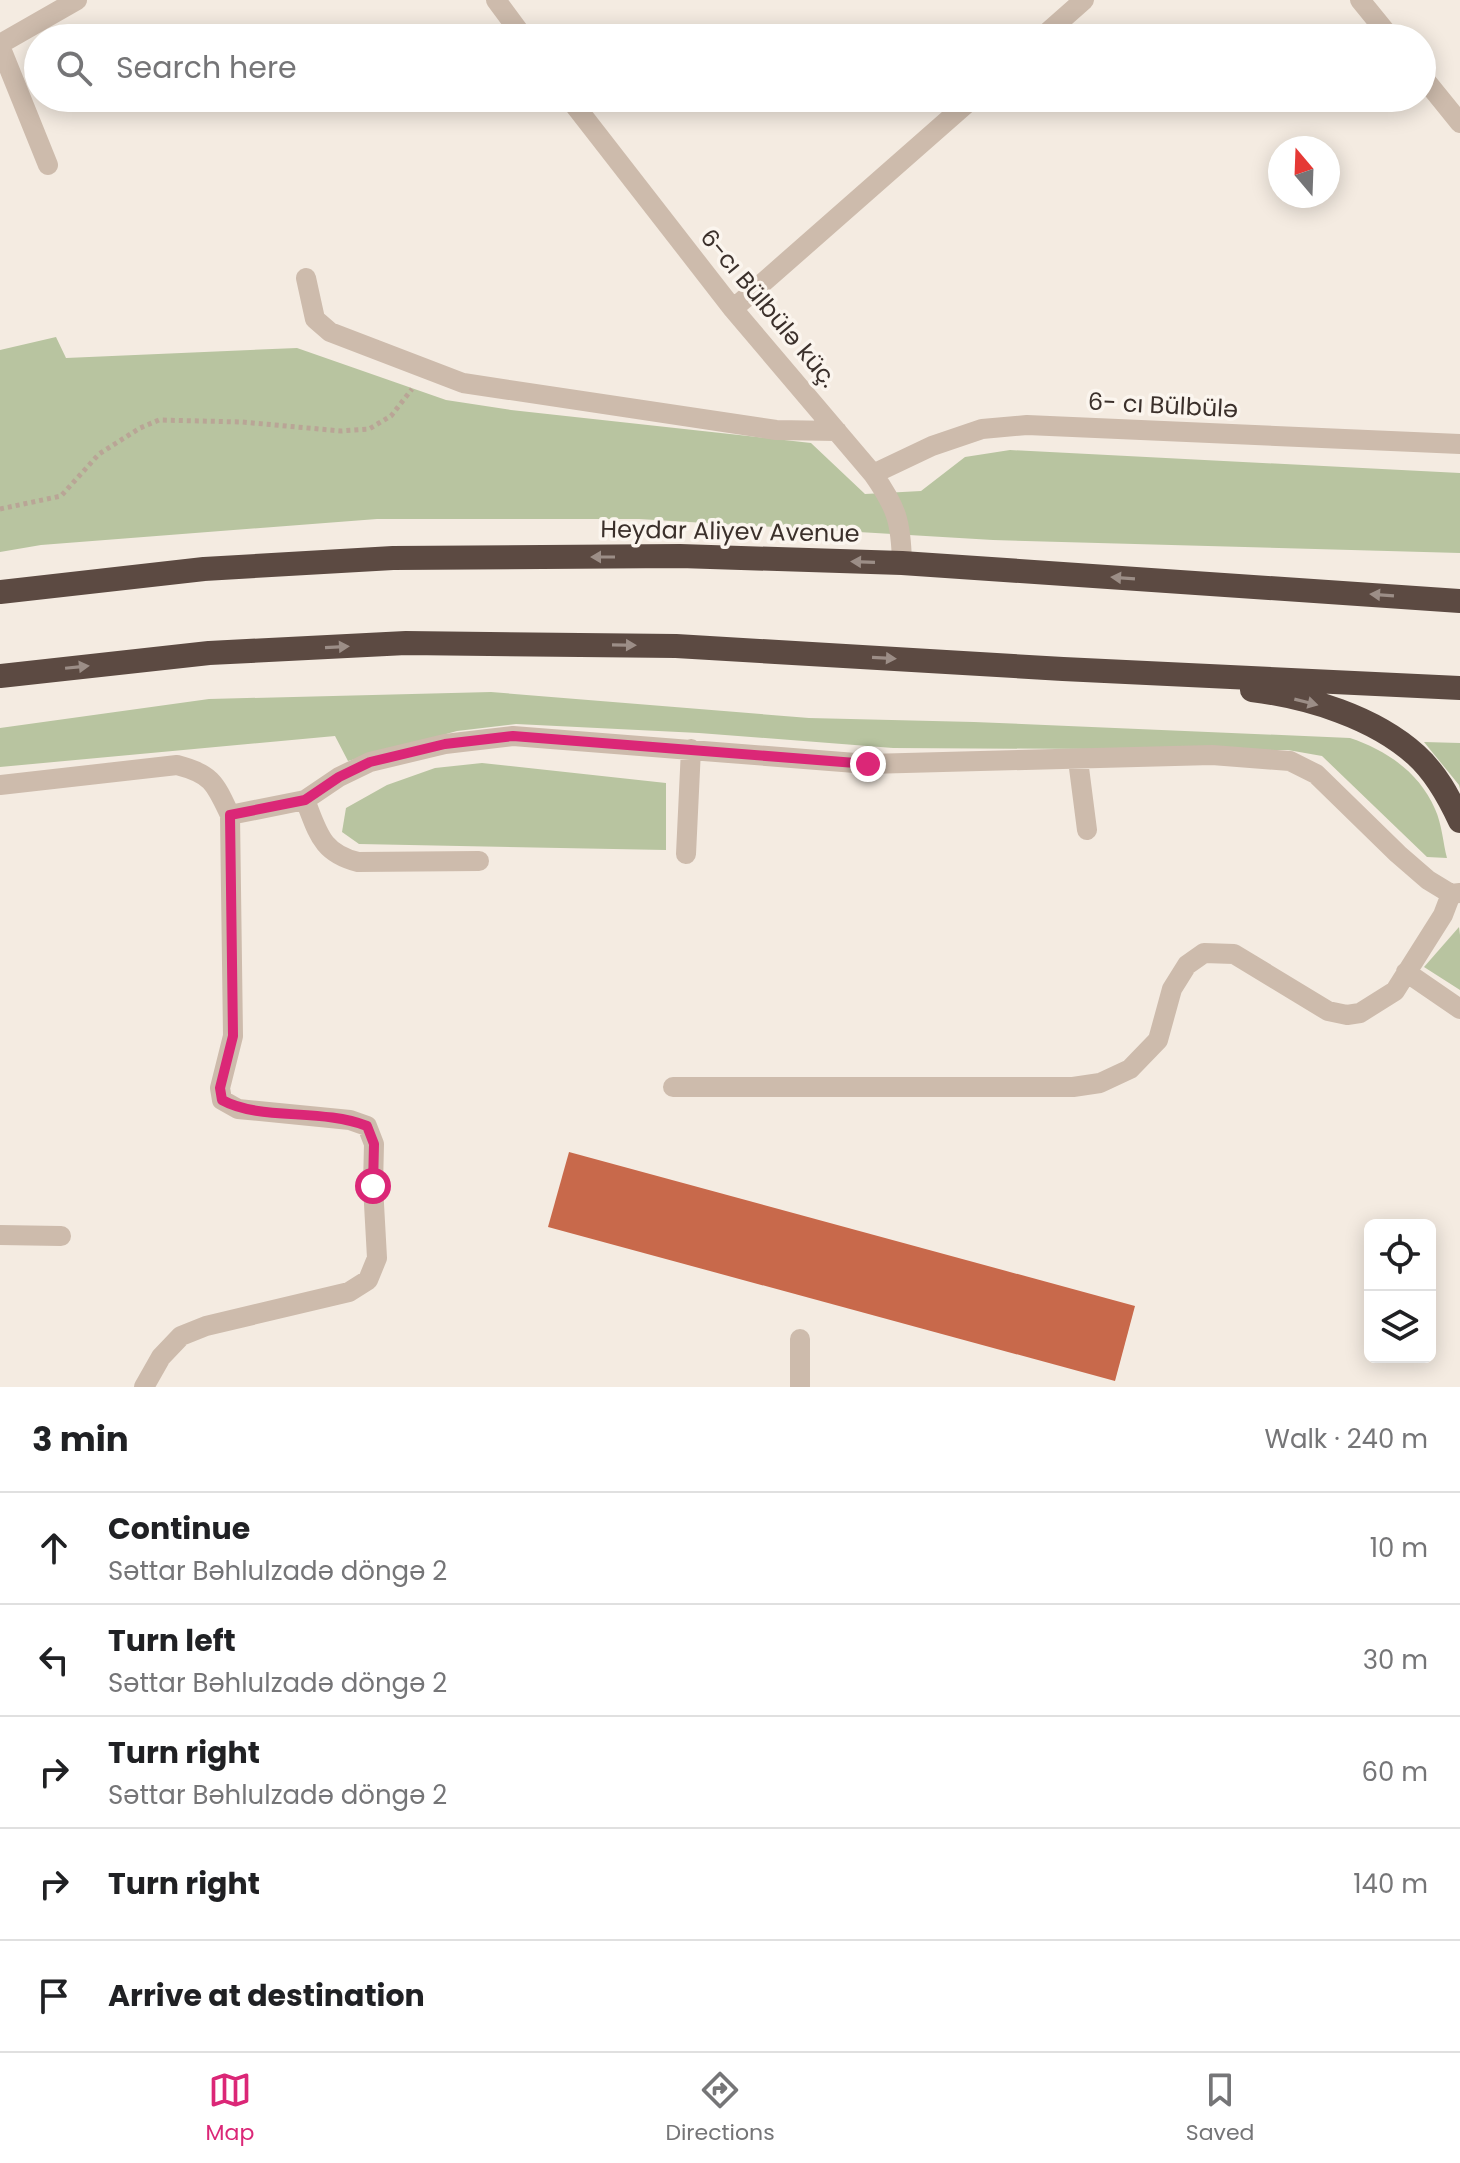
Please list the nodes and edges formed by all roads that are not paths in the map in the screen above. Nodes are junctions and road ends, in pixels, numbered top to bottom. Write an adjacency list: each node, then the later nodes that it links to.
1 (77, 0): 5 (street)
2 (496, 0): 6 (street)
3 (1084, 0): 7 (street)
4 (1360, 0): 8 (street)
5 (36, 24)
6 (514, 24)
7 (1057, 24)
8 (1380, 24)
9 (24, 31): 10 (street)
10 (0, 45): 12 (street)
11 (1436, 93): 16 (street)
12 (24, 105)
13 (27, 112): 17 (street)
14 (580, 112): 19 (street, 6-cı Bülbülə küç.)
15 (957, 112): 19 (street)
16 (1460, 123)
17 (48, 165)
18 (306, 278): 20 (street)
19 (733, 309): 20 (street, 6-cı Bülbülə küç.)
20 (837, 431): 22 (street, 6-cı Bülbülə küç.)
21 (1460, 444): 22 (street, 6- cı Bülbülə)
22 (873, 474): 23 (street, 6-cı Bülbülə küç.)
23 (902, 563): 24 (highway, Heydar Aliyev Avenue, one-way to 24); 25 (highway, Heydar Aliyev Avenue, one-way to 23)
24 (0, 592)
25 (1460, 601)
26 (1063, 669): 27 (highway, one-way to 26); 28 (highway); 34 (highway, one-way to 34)
27 (0, 676)
28 (1460, 688)
29 (691, 749): 30 (street); 32 (street); 36 (street)
30 (1078, 760): 35 (street); 38 (street)
31 (0, 785): 33 (street)
32 (305, 800): 33 (street); 37 (street)
33 (230, 815): 45 (street)
34 (1460, 821)
35 (1087, 830)
36 (686, 854)
37 (479, 861)
38 (1456, 893): 39 (street)
39 (1406, 972): 40 (street); 41 (street)
40 (1460, 1009)
41 (673, 1087)
42 (0, 1235): 43 (street)
43 (61, 1236)
44 (800, 1339): 46 (street)
45 (144, 1387)
46 (800, 1387)

